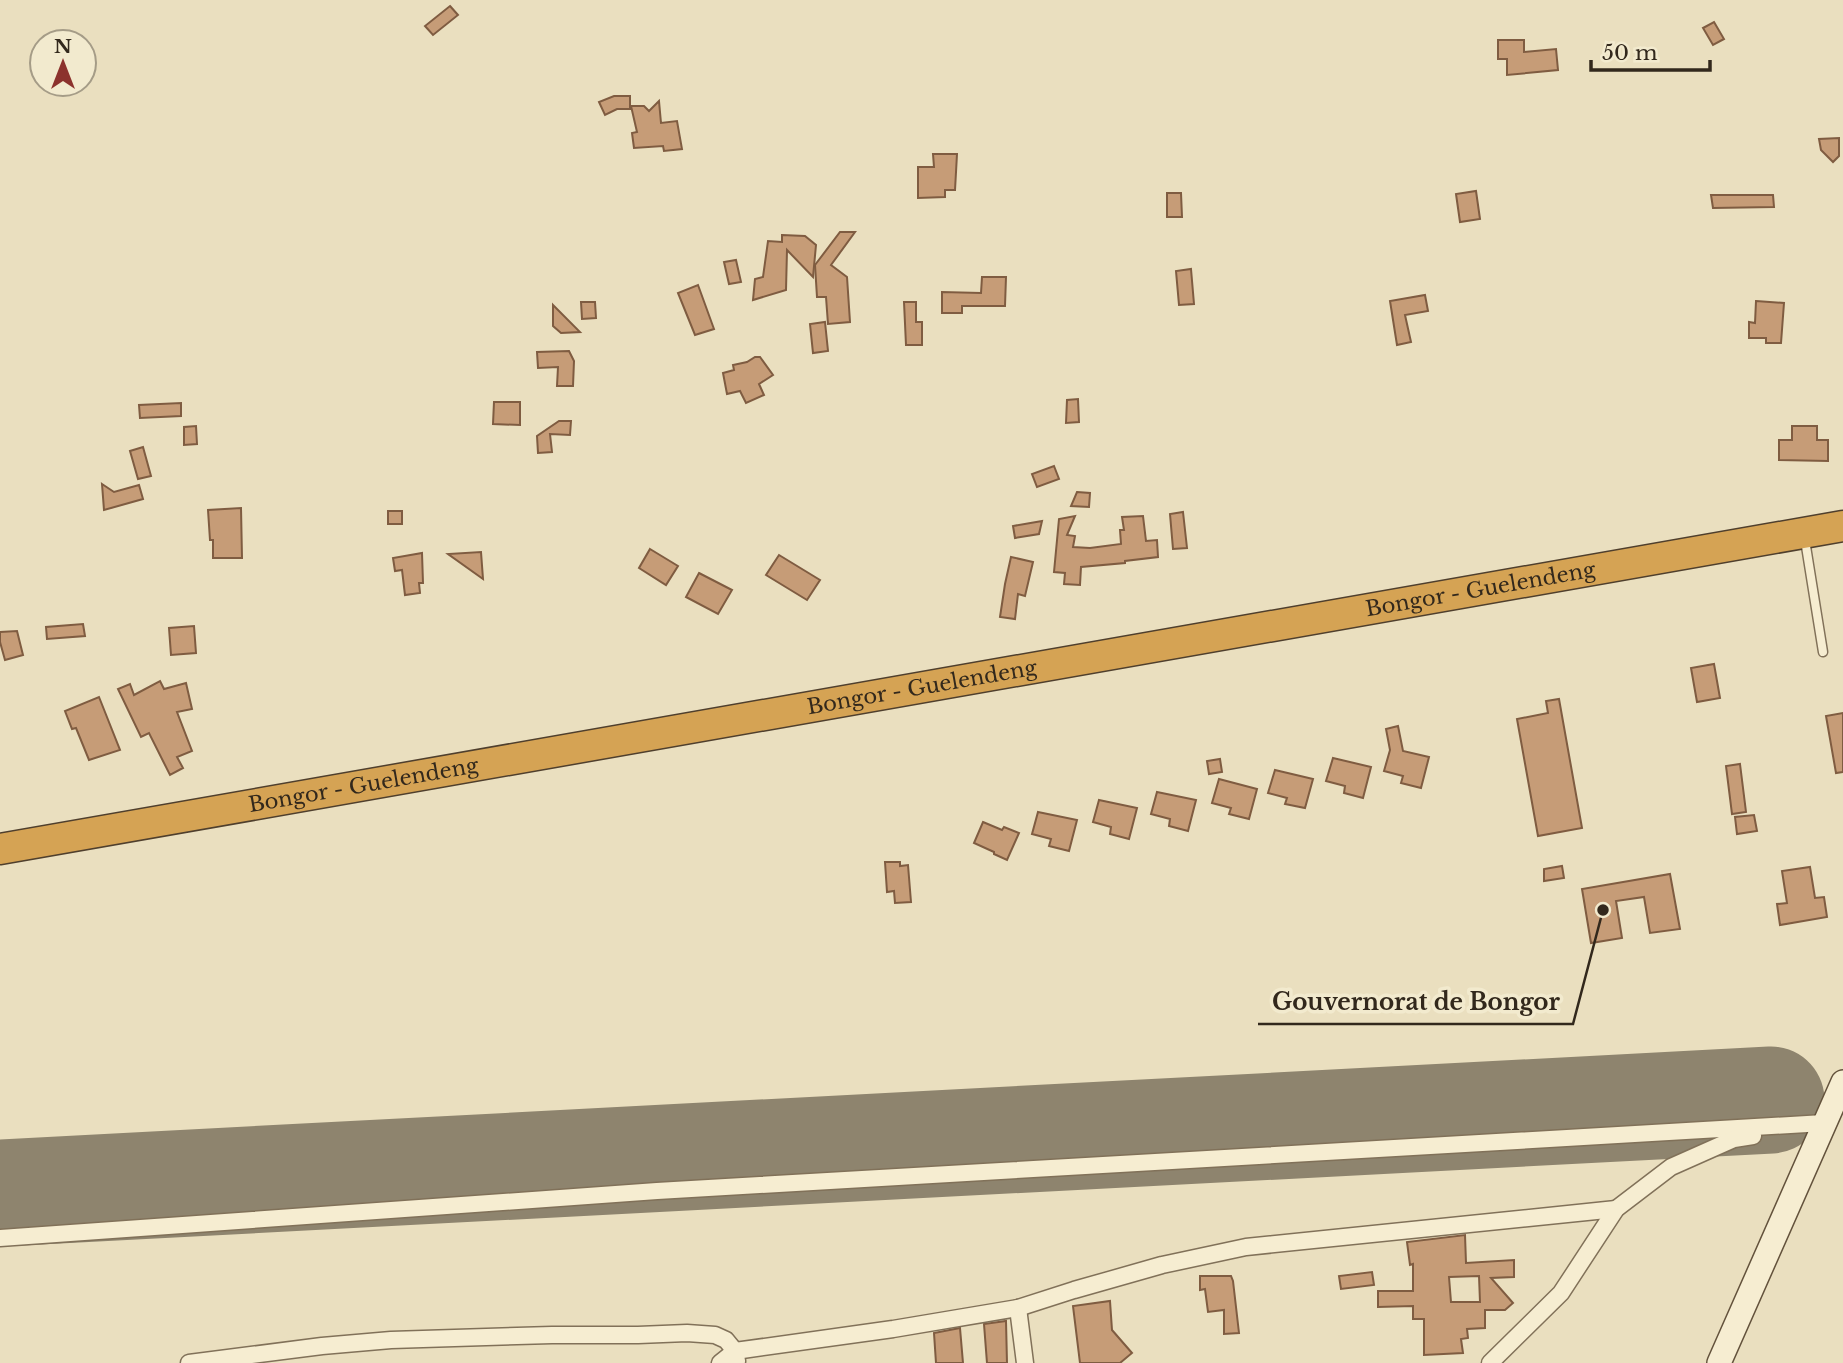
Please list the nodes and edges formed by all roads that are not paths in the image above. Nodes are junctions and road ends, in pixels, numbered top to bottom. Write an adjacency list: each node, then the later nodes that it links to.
1 (1843, 526): 2 (highway, Bongor - Guelendeng)
2 (1804, 533): 3 (lane); 4 (highway, Bongor - Guelendeng)
3 (1823, 652)
4 (0, 849)
5 (1843, 1082): 6 (street)
6 (1833, 1123): 7 (street); 8 (street); 15 (street)
7 (1616, 1209): 9 (street); 14 (street)
8 (0, 1238)
9 (1018, 1308): 10 (street); 13 (street)
10 (736, 1357): 11 (street); 12 (street)
11 (188, 1363)
12 (720, 1363)
13 (1025, 1363)
14 (1490, 1363)
15 (1718, 1363)

